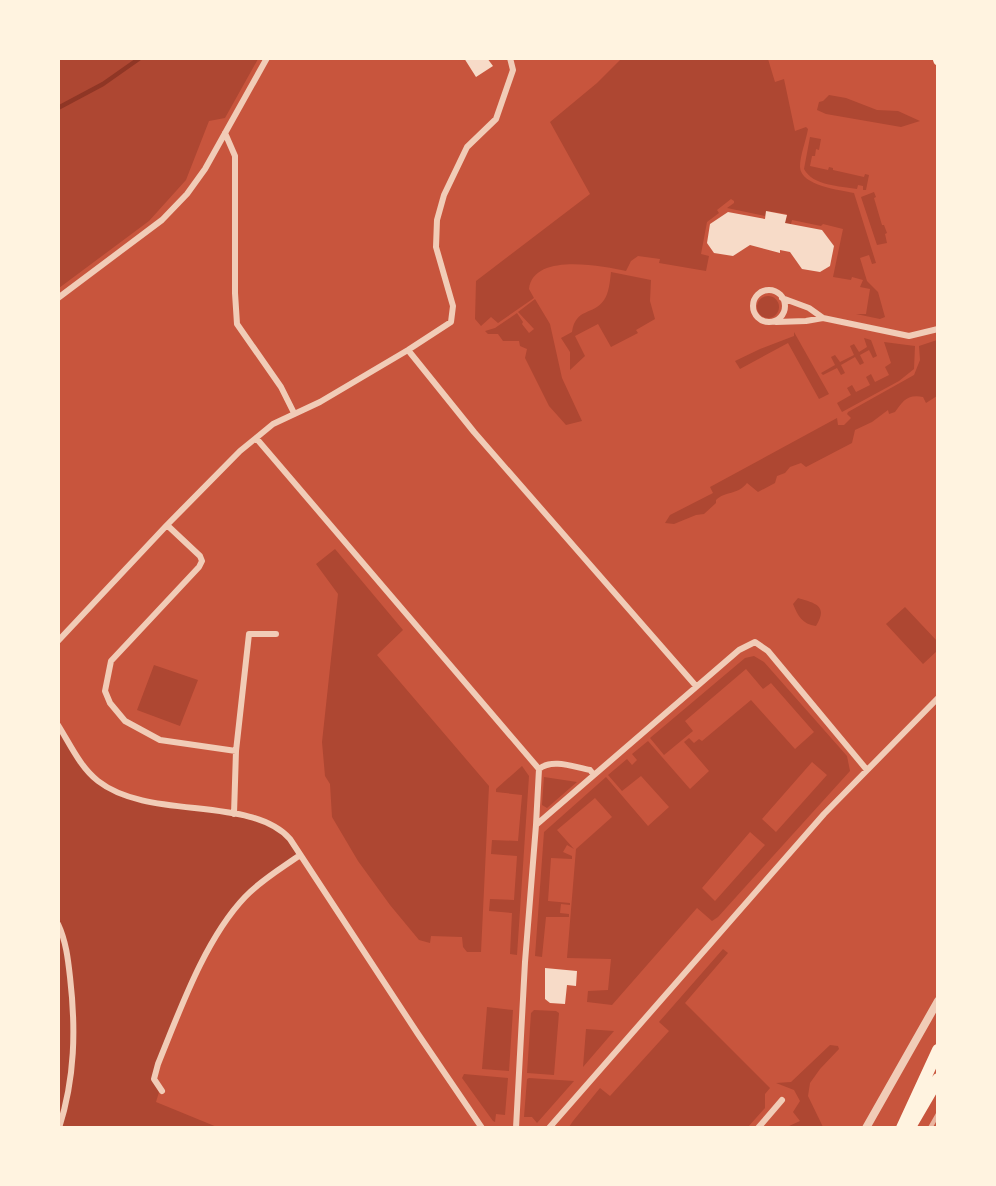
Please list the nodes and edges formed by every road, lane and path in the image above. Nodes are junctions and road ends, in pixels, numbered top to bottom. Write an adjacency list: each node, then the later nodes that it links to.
1 (267, 58): 3 (street)
2 (510, 58): 9 (street)
3 (225, 133): 4 (street); 10 (street)
4 (58, 298)
5 (782, 298): 6 (street); 7 (street); 7 (street)
6 (823, 318): 7 (street); 8 (street)
7 (773, 322)
8 (938, 329)
9 (408, 350): 10 (street); 15 (street)
10 (294, 413): 11 (street)
11 (256, 438): 12 (street); 19 (street)
12 (167, 525): 14 (street); 18 (street)
13 (276, 634): 18 (street)
14 (58, 641)
15 (696, 686): 20 (street); 21 (street)
16 (938, 698): 20 (street)
17 (58, 725): 22 (street)
18 (236, 751): 22 (street)
19 (539, 769): 21 (street); 23 (street)
20 (867, 770): 34 (street)
21 (594, 775): 23 (street)
22 (234, 814): 24 (street)
23 (536, 825): 33 (street)
24 (300, 855): 29 (street); 32 (street)
25 (58, 924): 31 (street)
26 (938, 1001): 36 (street)
27 (938, 1050): 37 (highway)
28 (938, 1078): 38 (highway)
29 (162, 1091)
30 (782, 1100): 35 (street)
31 (59, 1128)
32 (482, 1128)
33 (516, 1128)
34 (549, 1128)
35 (758, 1128)
36 (866, 1128)
37 (902, 1128)
38 (909, 1128)

